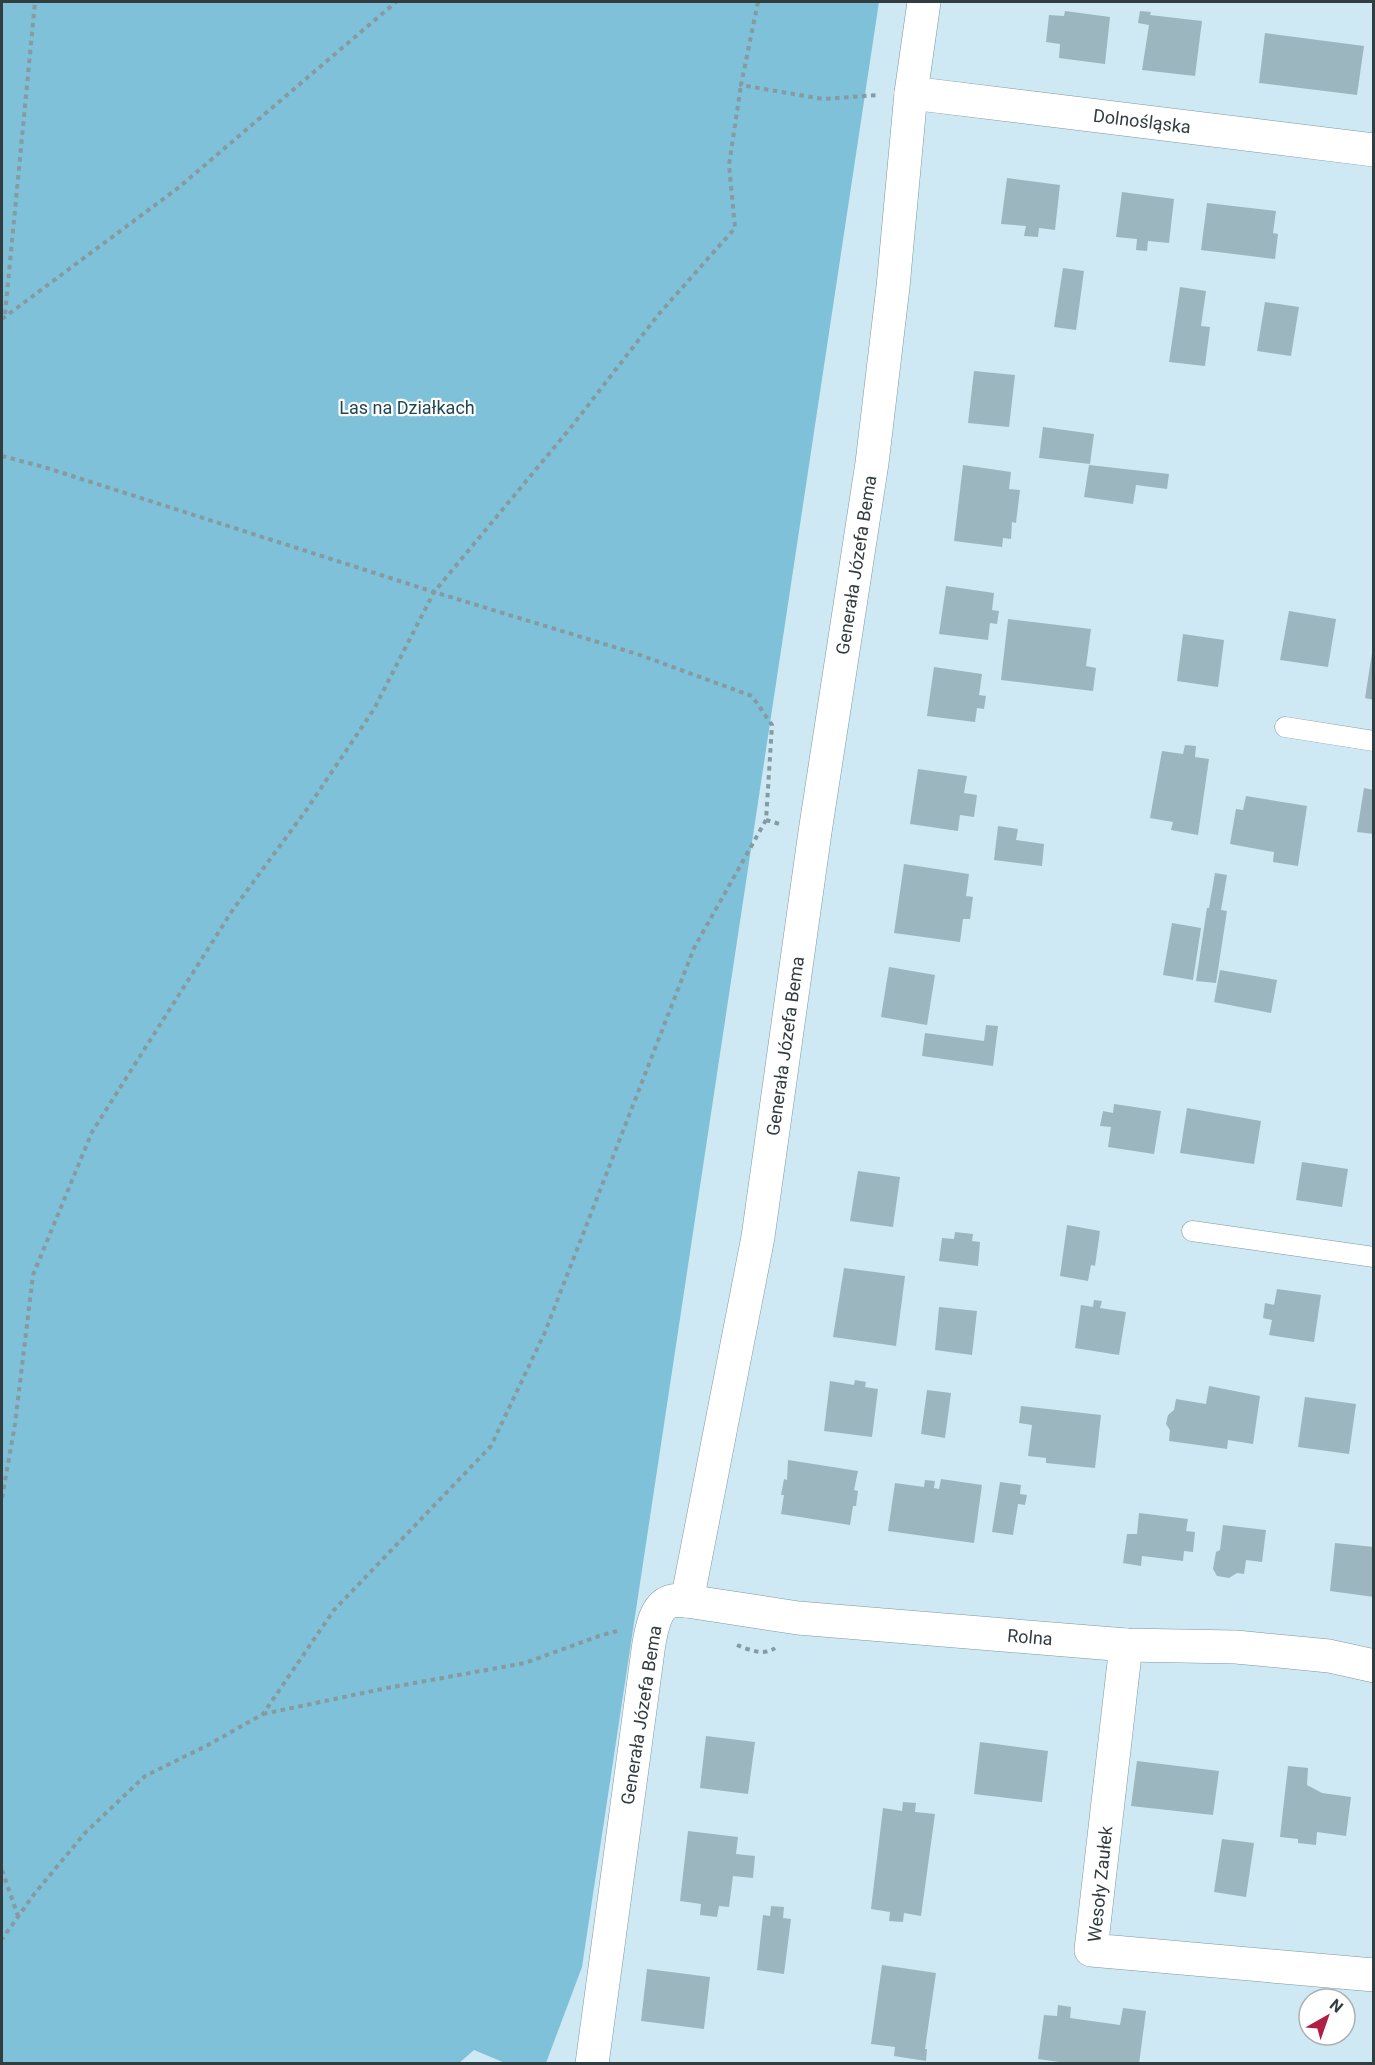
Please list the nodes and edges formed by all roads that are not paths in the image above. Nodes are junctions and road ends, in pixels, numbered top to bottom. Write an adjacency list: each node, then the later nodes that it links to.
1 (924, 2): 2 (street, Generała Józefa Bema)
2 (911, 93): 3 (street, Dolnośląska); 8 (street, Generała Józefa Bema)
3 (1374, 150)
4 (1285, 728): 5 (lane)
5 (1374, 741)
6 (1192, 1231): 7 (lane)
7 (1374, 1257)
8 (687, 1601): 9 (street, Rolna); 12 (street, Generała Józefa Bema)
9 (1126, 1645): 10 (street, Rolna); 11 (street, Wesoły Zaułek)
10 (1374, 1666)
11 (1374, 1975)
12 (592, 2064)

